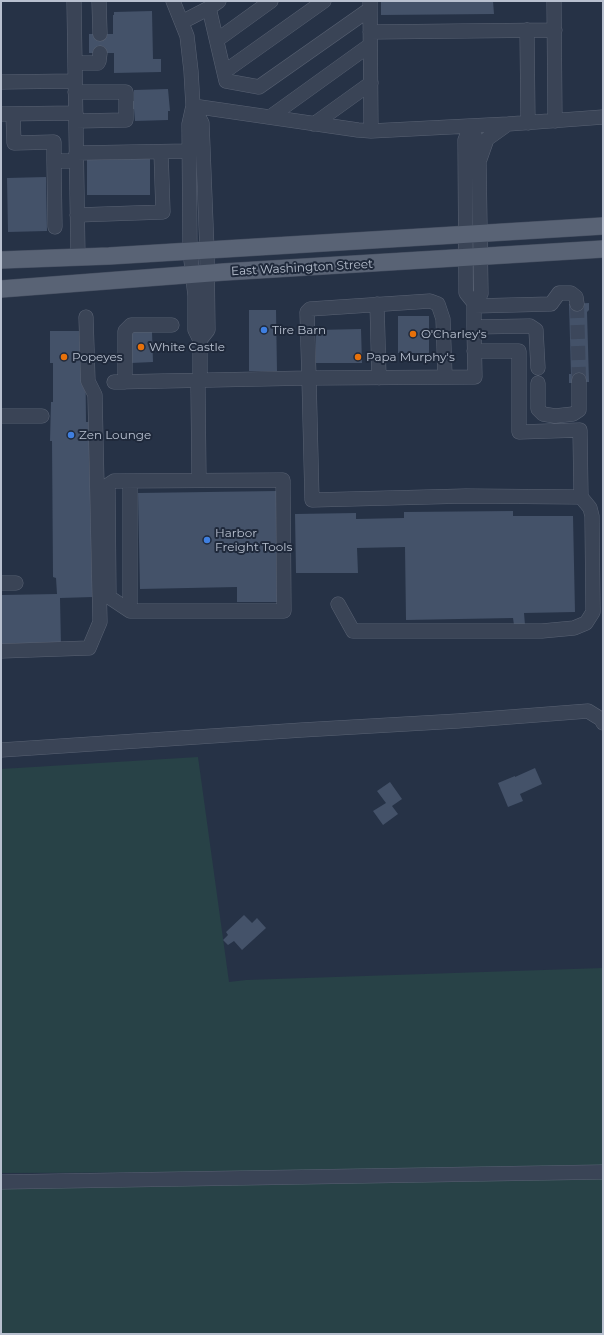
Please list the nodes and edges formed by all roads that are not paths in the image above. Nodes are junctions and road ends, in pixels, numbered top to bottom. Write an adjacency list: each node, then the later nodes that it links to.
1 (74, 1): 16 (street)
2 (99, 1): 12 (street)
3 (173, 1): 9 (street)
4 (271, 1): 14 (street)
5 (324, 1): 17 (street)
6 (554, 1): 11 (street)
7 (214, 4): 9 (street); 14 (street)
8 (370, 5): 13 (street); 17 (street)
9 (182, 22): 21 (street)
10 (527, 30): 11 (street); 13 (street); 27 (street)
11 (555, 30): 26 (street)
12 (100, 34)
13 (370, 39): 19 (street); 24 (street)
14 (216, 40): 17 (street)
15 (100, 53): 16 (street)
16 (75, 63): 20 (street)
17 (224, 72)
18 (1, 82): 20 (street)
19 (371, 83): 28 (street); 31 (street)
20 (75, 86): 23 (street); 23 (street)
21 (193, 106): 24 (street); 32 (street); 42 (street)
22 (7, 114): 23 (street); 36 (street)
23 (76, 117): 34 (street)
24 (270, 117): 28 (street)
25 (603, 117): 26 (street)
26 (555, 121): 27 (street)
27 (528, 123): 29 (street)
28 (314, 124): 31 (street)
29 (508, 124): 30 (street); 35 (street)
30 (471, 126): 31 (street); 35 (street); 40 (street)
31 (371, 131)
32 (190, 151): 33 (street); 42 (street)
33 (161, 152): 34 (street); 37 (street)
34 (76, 157): 36 (street); 37 (street)
35 (480, 160): 40 (street)
36 (54, 161): 39 (street)
37 (77, 215): 44 (street)
38 (603, 226): 40 (main road, East Washington Street)
39 (55, 227)
40 (473, 234): 42 (main road, East Washington Street); 43 (street)
41 (603, 249): 43 (main road, East Washington Street)
42 (199, 251): 44 (main road, East Washington Street); 46 (street)
43 (473, 257): 46 (main road, East Washington Street); 49 (street)
44 (78, 258): 45 (main road, East Washington Street)
45 (1, 260)
46 (200, 274): 47 (main road, East Washington Street); 59 (street)
47 (1, 289)
48 (377, 304): 56 (street); 57 (street); 58 (street)
49 (474, 304): 50 (street); 53 (street)
50 (577, 304)
51 (86, 317): 71 (street)
52 (172, 325): 59 (street)
53 (474, 327): 54 (street); 55 (street)
54 (474, 351): 56 (street); 66 (street)
55 (538, 368)
56 (445, 376): 58 (street)
57 (309, 378): 58 (street); 59 (street); 66 (street)
58 (379, 378)
59 (200, 380): 64 (street)
60 (579, 380): 61 (street)
61 (538, 383)
62 (1, 416): 63 (street)
63 (42, 416)
64 (199, 480): 65 (street); 70 (street)
65 (130, 481): 70 (street); 70 (street)
66 (581, 497): 69 (street)
67 (1, 583): 68 (street)
68 (16, 583)
69 (338, 604)
70 (130, 611)
71 (1, 651)
72 (603, 723): 73 (street)
73 (1, 750)
74 (603, 1172): 75 (street)
75 (1, 1182)

